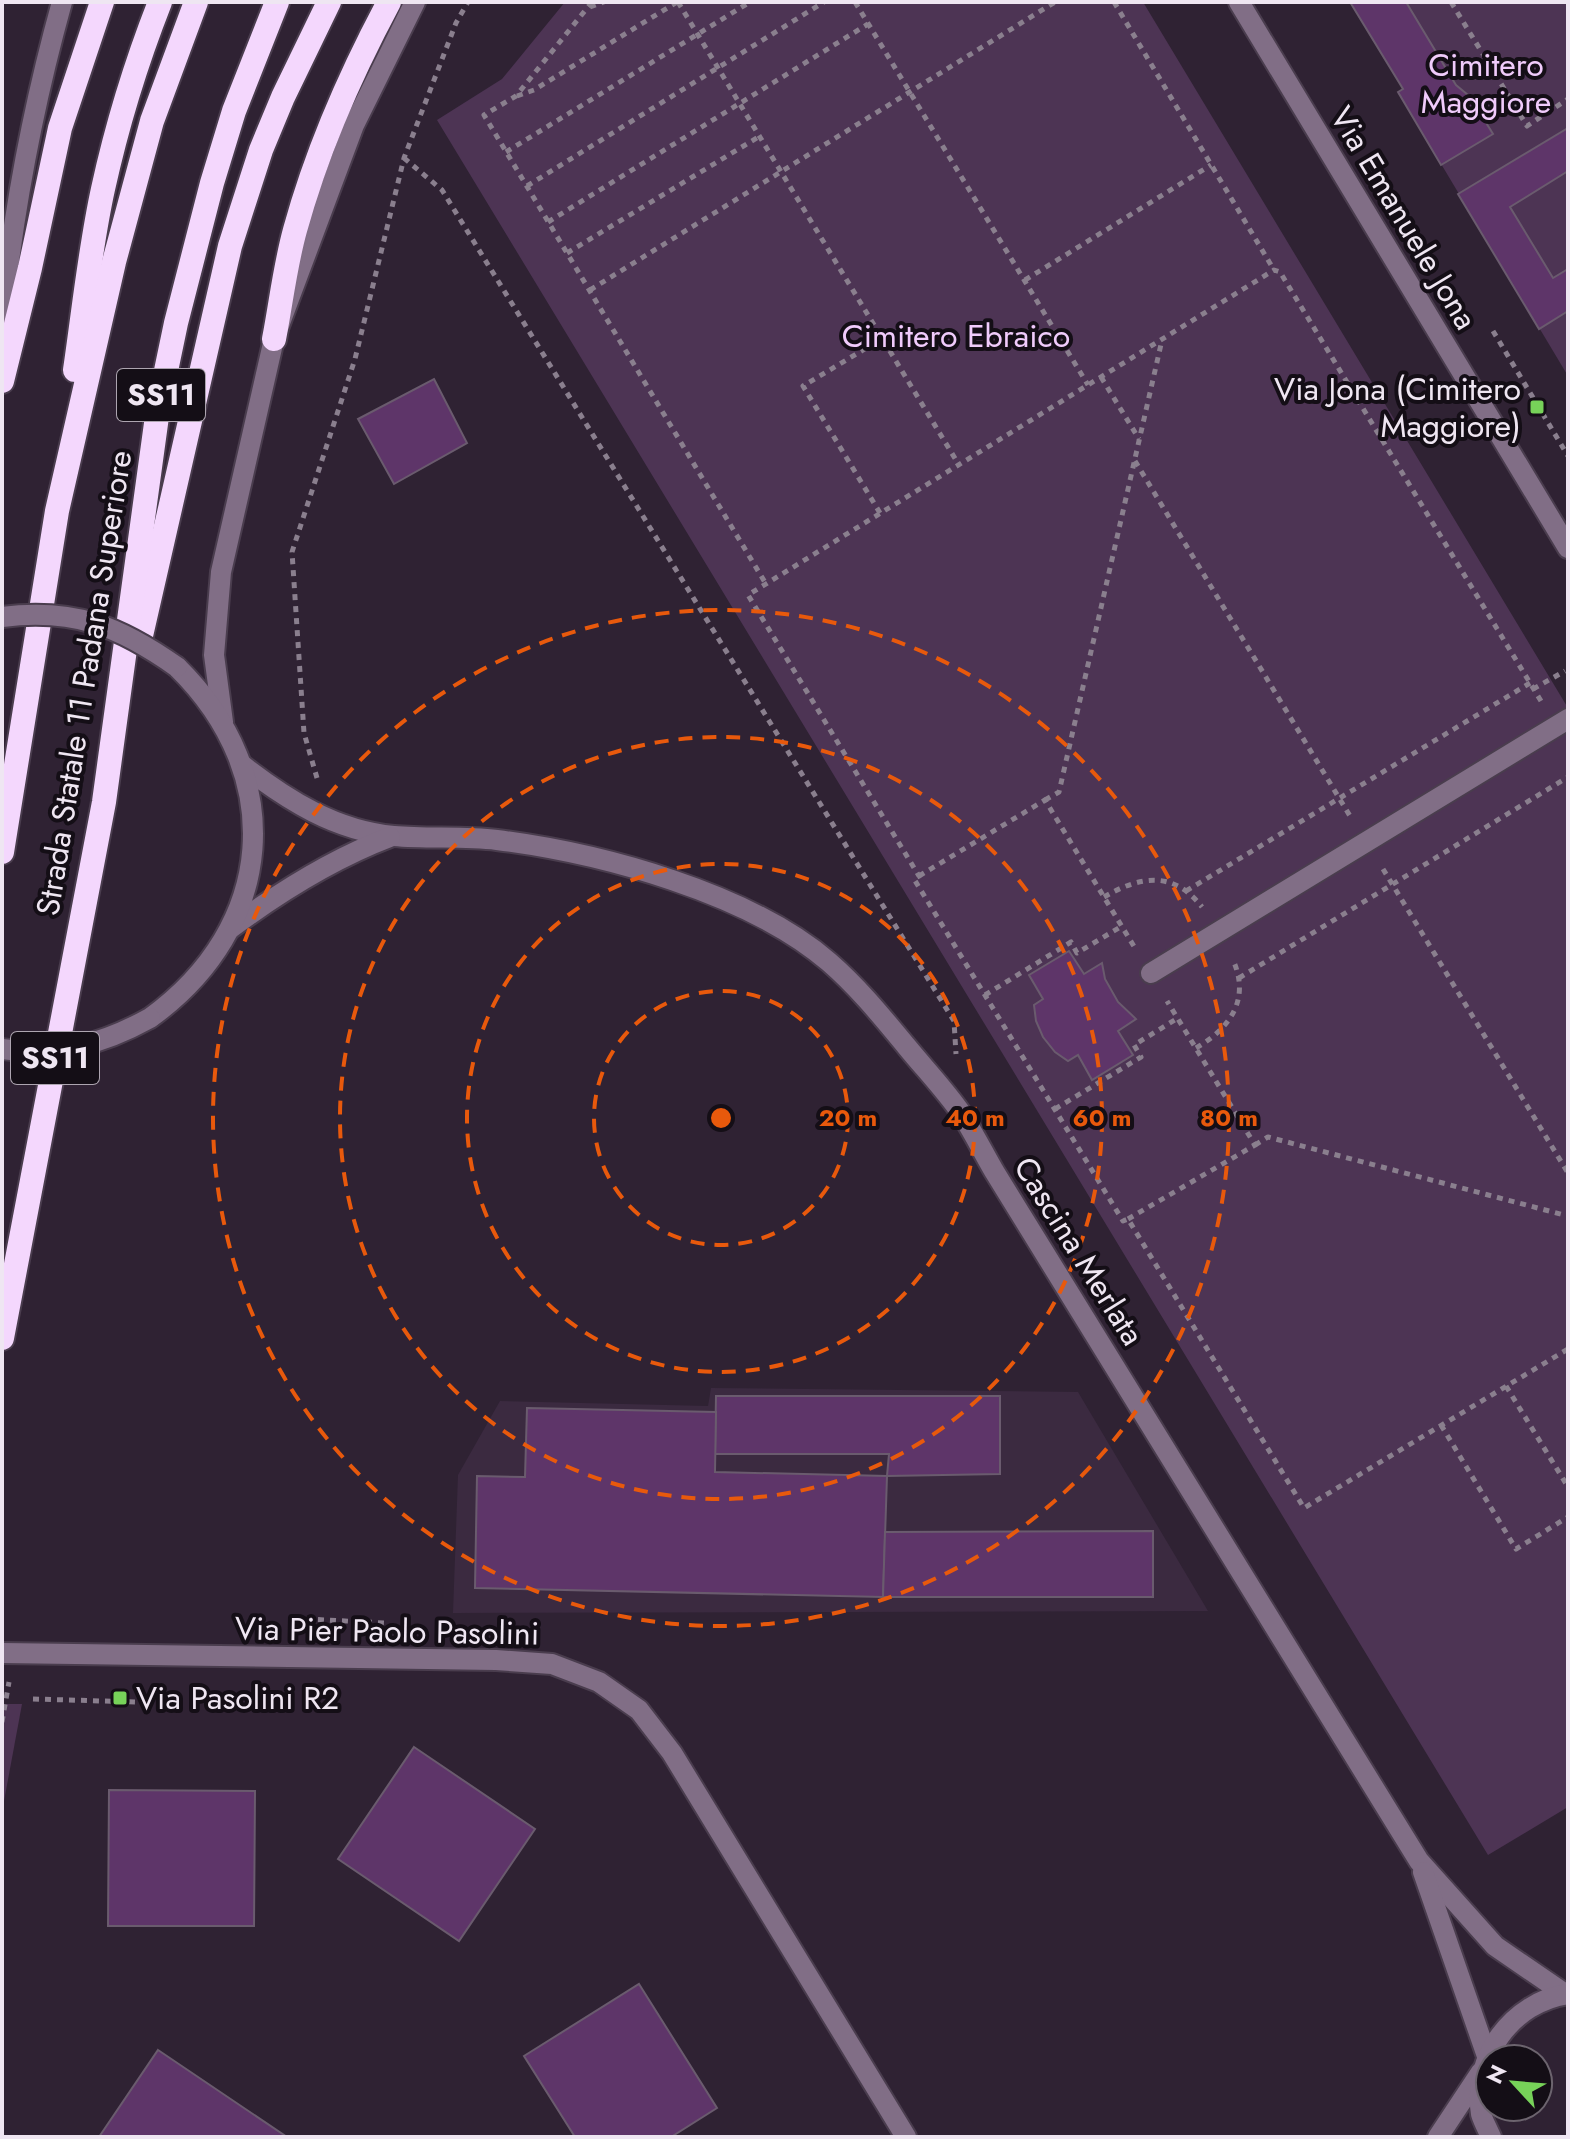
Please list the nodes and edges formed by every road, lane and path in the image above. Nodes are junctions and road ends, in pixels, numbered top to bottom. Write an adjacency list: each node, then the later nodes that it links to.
1 (62, 2): 38 (street)
2 (102, 2): 44 (highway)
3 (160, 2): 49 (highway)
4 (196, 2): 49 (highway, Strada Statale 11 Padana Superiore / SS11)
5 (277, 2): 62 (highway, Strada Statale 11 Padana Superiore / SS11)
6 (329, 2): 62 (highway)
7 (389, 2): 41 (highway)
8 (415, 2): 41 (street)
9 (468, 2): 29 (path)
10 (604, 2): 19 (path)
11 (678, 2): 21 (path); 24 (path)
12 (750, 2): 21 (path)
13 (824, 2): 22 (path)
14 (855, 2): 20 (path)
15 (1055, 2): 23 (path)
16 (1114, 2): 30 (path)
17 (1239, 2): 51 (street, Via Emanuele Jona)
18 (1451, 2): 25 (path)
19 (591, 4): 24 (path)
20 (868, 24): 23 (path); 26 (path)
21 (698, 34): 22 (path); 28 (path)
22 (719, 67): 26 (path); 32 (path)
23 (910, 92): 31 (path); 36 (path)
24 (516, 96): 28 (path)
25 (1568, 99)
26 (740, 103): 27 (path); 33 (path)
27 (760, 136): 31 (path); 34 (path)
28 (506, 152): 32 (path)
29 (404, 158): 63 (path); 75 (path)
30 (1211, 165): 35 (path); 36 (path)
31 (781, 171): 37 (path); 40 (path)
32 (527, 186): 33 (path)
33 (548, 222): 34 (path)
34 (567, 253): 37 (path)
35 (1274, 270): 42 (path); 55 (path)
36 (1024, 280): 45 (path)
37 (590, 290): 52 (path)
38 (2, 320)
39 (1493, 331): 47 (path)
40 (883, 338): 48 (path); 50 (path)
41 (274, 339): 57 (street)
42 (1163, 339): 43 (path); 46 (path)
43 (1101, 377): 45 (path); 46 (path)
44 (2, 381)
45 (1088, 385): 48 (path)
46 (1139, 440): 61 (path)
47 (1568, 456)
48 (959, 465): 50 (path)
49 (57, 511): 65 (highway, Strada Statale 11 Padana Superiore / SS11)
50 (880, 513): 52 (path)
51 (1568, 548)
52 (766, 584): 71 (path)
53 (2, 617): 57 (street, bridge)
54 (1565, 671): 56 (path)
55 (1530, 683): 56 (path); 66 (path)
56 (1533, 689): 58 (path)
57 (223, 722): 59 (street)
58 (1562, 723): 69 (street)
59 (242, 765): 63 (street); 68 (street)
60 (1568, 777): 70 (path)
61 (1045, 800)
62 (104, 802): 78 (highway, Strada Statale 11 Padana Superiore / SS11)
63 (339, 823): 64 (street)
64 (393, 836): 68 (street); 75 (street, Cascina Merlata)
65 (2, 852)
66 (1186, 891)
67 (1122, 926): 71 (path)
68 (231, 928): 73 (street, bridge)
69 (1151, 973)
70 (1239, 978)
71 (985, 995): 74 (path)
72 (1178, 1018): 74 (path)
73 (2, 1049)
74 (1055, 1109): 81 (path)
75 (961, 1113): 89 (street, Cascina Merlata)
76 (1255, 1145): 77 (path)
77 (1568, 1216)
78 (2, 1338)
79 (1568, 1349): 80 (path)
80 (1506, 1386): 81 (path); 82 (path)
81 (1441, 1425): 83 (path)
82 (1568, 1487)
83 (1568, 1517)
84 (306, 1619): 85 (path)
85 (395, 1624)
86 (2, 1653): 94 (street, Via Pier Paolo Pasolini)
87 (33, 1699): 88 (path)
88 (138, 1702)
89 (1419, 1861): 90 (street, Cascina Merlata); 91 (street, Cascina Merlata)
90 (1566, 1994): 92 (street)
91 (1477, 2043)
92 (1495, 2043)
93 (1474, 2081): 95 (street)
94 (906, 2137)
95 (1438, 2137)

